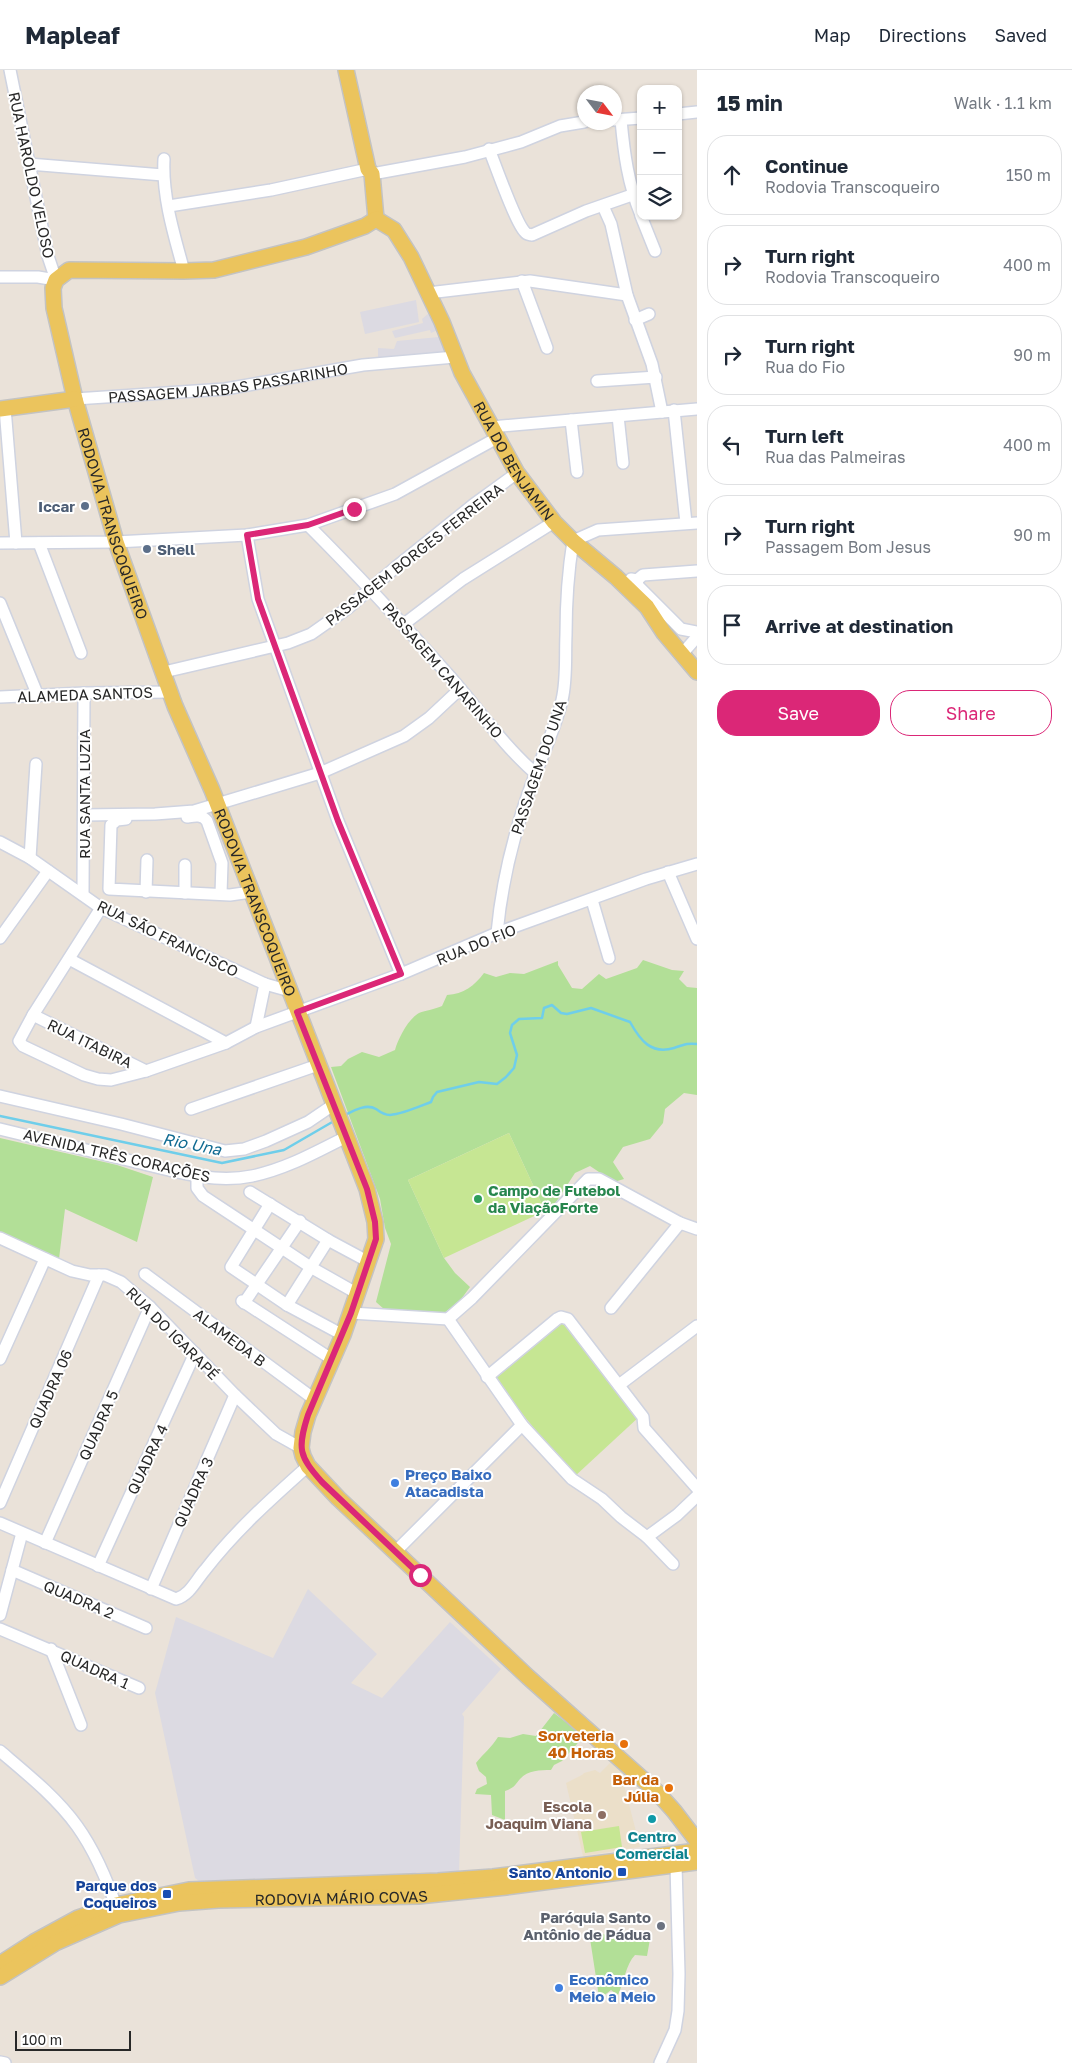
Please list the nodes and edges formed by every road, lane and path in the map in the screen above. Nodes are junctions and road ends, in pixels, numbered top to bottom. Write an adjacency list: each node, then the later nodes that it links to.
1 (10, 70): 11 (street, RUA HAROLDO VELOSO)
2 (346, 70): 12 (main road)
3 (697, 112): 4 (street)
4 (682, 114)
5 (637, 118): 6 (street)
6 (622, 120)
7 (577, 123): 9 (street)
8 (620, 130): 14 (street)
9 (489, 149): 12 (street); 16 (street)
10 (164, 158): 13 (street)
11 (30, 164): 13 (street); 23 (street, RUA HAROLDO VELOSO)
12 (370, 172): 15 (street); 18 (main road)
13 (163, 175): 15 (street)
14 (632, 195): 16 (street); 17 (street)
15 (169, 206): 21 (street)
16 (603, 206): 26 (street)
17 (637, 207)
18 (376, 219): 21 (main road); 25 (main road, RUA DO BENJAMIN)
19 (643, 220): 20 (street)
20 (655, 251)
21 (184, 272): 23 (main road)
22 (0, 277): 23 (street)
23 (56, 280): 33 (main road, RODOVIA TRANSCOQUEIRO)
24 (522, 281): 25 (street); 26 (street); 29 (street)
25 (428, 293): 30 (main road, RUA DO BENJAMIN)
26 (627, 295): 28 (street)
27 (649, 314): 28 (street)
28 (635, 320): 31 (street)
29 (547, 348)
30 (455, 356): 33 (street, PASSAGEM JARBAS PASSARINHO); 40 (main road, RUA DO BENJAMIN)
31 (656, 377): 32 (street); 37 (street)
32 (597, 381)
33 (74, 399): 34 (main road, PASSAGEM JARBAS PASSARINHO); 50 (main road, RODOVIA TRANSCOQUEIRO)
34 (2, 409): 52 (street)
35 (697, 409): 36 (street)
36 (674, 410): 37 (street); 45 (street)
37 (662, 412): 38 (street)
38 (618, 416): 39 (street); 41 (street)
39 (571, 420): 40 (street); 42 (street)
40 (494, 433): 43 (main road, RUA DO BENJAMIN); 46 (street)
41 (623, 463)
42 (577, 472)
43 (518, 473): 44 (main road, RUA DO BENJAMIN); 56 (street, PASSAGEM BORGES FERREIRA)
44 (554, 522): 48 (main road, RUA DO BENJAMIN); 58 (street)
45 (692, 523): 48 (street)
46 (308, 525): 47 (street); 56 (street, PASSAGEM CANARINHO)
47 (247, 535): 50 (street); 61 (street)
48 (573, 541): 54 (main road, RUA DO BENJAMIN); 73 (street, PASSAGEM DO UNA)
49 (39, 542): 50 (street); 52 (street); 62 (street)
50 (116, 542): 64 (main road, RODOVIA TRANSCOQUEIRO)
51 (0, 543): 52 (street)
52 (16, 543)
53 (697, 571): 55 (street)
54 (616, 577): 55 (street); 63 (main road, RUA DO BENJAMIN)
55 (637, 580): 59 (street)
56 (371, 588): 58 (street, PASSAGEM CANARINHO); 61 (street, PASSAGEM BORGES FERREIRA)
57 (0, 603): 69 (street)
58 (404, 624): 66 (street, PASSAGEM CANARINHO)
59 (697, 632)
60 (697, 637): 63 (street)
61 (275, 646): 64 (street, PASSAGEM BORGES FERREIRA); 72 (street)
62 (81, 653)
63 (682, 654): 65 (main road, RUA DO BENJAMIN)
64 (164, 672): 67 (main road, RODOVIA TRANSCOQUEIRO)
65 (697, 672)
66 (460, 688): 72 (street); 73 (street, PASSAGEM CANARINHO)
67 (170, 692): 68 (street, ALAMEDA SANTOS); 74 (main road, RODOVIA TRANSCOQUEIRO)
68 (84, 693): 69 (street, ALAMEDA SANTOS); 75 (street, RUA SANTA LUZIA)
69 (38, 696): 70 (street, ALAMEDA SANTOS)
70 (0, 697)
71 (36, 764): 77 (street)
72 (320, 773): 74 (street); 95 (street)
73 (536, 773): 90 (street, PASSAGEM DO UNA)
74 (217, 805): 75 (street); 84 (main road, RODOVIA TRANSCOQUEIRO)
75 (84, 815): 87 (street, RUA SANTA LUZIA)
76 (0, 842): 77 (street, RUA SÃO FRANCISCO)
77 (30, 858): 81 (street, RUA SÃO FRANCISCO)
78 (147, 860): 83 (street)
79 (185, 864): 85 (street)
80 (697, 864): 82 (street, RUA DO FIO)
81 (48, 871): 87 (street, RUA SÃO FRANCISCO); 91 (street)
82 (668, 872): 88 (street, RUA DO FIO); 92 (street)
83 (146, 892): 85 (street); 86 (street)
84 (251, 892): 86 (street); 97 (main road, RODOVIA TRANSCOQUEIRO)
85 (185, 893): 86 (street)
86 (221, 894)
87 (84, 895): 89 (street, RUA SÃO FRANCISCO)
88 (592, 900): 90 (street, RUA DO FIO); 93 (street)
89 (101, 908): 94 (street); 96 (street, RUA SÃO FRANCISCO)
90 (497, 933): 95 (street, RUA DO FIO)
91 (0, 938)
92 (697, 939)
93 (609, 958)
94 (69, 959): 99 (street); 101 (street)
95 (401, 974): 98 (street, RUA DO FIO)
96 (264, 984): 97 (street, RUA SÃO FRANCISCO); 100 (street)
97 (290, 991): 98 (main road, RODOVIA TRANSCOQUEIRO)
98 (297, 1012): 100 (street, RUA DO FIO); 102 (main road, RODOVIA TRANSCOQUEIRO)
99 (33, 1015): 103 (street, RUA ITABIRA); 103 (street, RUA DO FIO)
100 (256, 1027): 101 (street, RUA DO FIO)
101 (226, 1043): 103 (street, RUA DO FIO)
102 (318, 1064): 105 (main road, RODOVIA TRANSCOQUEIRO); 106 (street)
103 (146, 1070)
104 (0, 1096): 105 (street, AVENIDA TRÊS CORAÇÕES)
105 (334, 1108): 108 (main road, RODOVIA TRANSCOQUEIRO)
106 (191, 1109)
107 (0, 1129): 109 (street, AVENIDA TRÊS CORAÇÕES)
108 (345, 1134): 109 (street, AVENIDA TRÊS CORAÇÕES); 120 (main road, RODOVIA TRANSCOQUEIRO)
109 (197, 1176): 115 (street)
110 (250, 1192): 111 (street)
111 (270, 1204): 112 (street); 115 (street)
112 (300, 1221): 117 (street); 118 (street)
113 (680, 1223): 114 (street); 128 (street); 130 (street)
114 (697, 1228)
115 (255, 1229): 118 (street); 124 (street)
116 (0, 1238): 119 (street, RUA DO IGARAPÉ)
117 (328, 1240): 120 (street); 121 (street)
118 (283, 1248): 121 (street); 124 (street)
119 (45, 1259): 123 (street, RUA DO IGARAPÉ); 134 (street)
120 (369, 1262): 125 (main road, RODOVIA TRANSCOQUEIRO)
121 (312, 1268): 125 (street); 126 (street)
122 (145, 1274): 139 (street, ALAMEDA B)
123 (99, 1275): 127 (street, RUA DO IGARAPÉ); 145 (street, QUADRA 06)
124 (257, 1283): 126 (street); 135 (street)
125 (358, 1294): 129 (main road, RODOVIA TRANSCOQUEIRO)
126 (287, 1305): 132 (street)
127 (150, 1307): 133 (street, RUA DO IGARAPÉ); 149 (street, QUADRA 5)
128 (611, 1308)
129 (351, 1313): 130 (street); 132 (main road, RODOVIA TRANSCOQUEIRO)
130 (448, 1319): 136 (street)
131 (697, 1326): 137 (street)
132 (343, 1335): 135 (main road, RODOVIA TRANSCOQUEIRO)
133 (195, 1353): 138 (street, RUA DO IGARAPÉ); 152 (street, QUADRA 4)
134 (0, 1358)
135 (333, 1360): 139 (main road, RODOVIA TRANSCOQUEIRO)
136 (487, 1377): 137 (street); 140 (street)
137 (619, 1385): 143 (street)
138 (235, 1395): 141 (street, RUA DO IGARAPÉ); 154 (street, QUADRA 3)
139 (314, 1399): 141 (main road, RODOVIA TRANSCOQUEIRO)
140 (522, 1425): 148 (street); 150 (street)
141 (301, 1448): 142 (main road)
142 (308, 1466): 150 (main road); 154 (street)
143 (697, 1488)
144 (697, 1496): 148 (street)
145 (0, 1503)
146 (0, 1523): 147 (street)
147 (22, 1533): 149 (street); 153 (street)
148 (647, 1537): 151 (street)
149 (44, 1543): 152 (street)
150 (396, 1551): 162 (main road)
151 (673, 1564)
152 (98, 1566): 154 (street)
153 (12, 1570): 155 (street); 156 (street, QUADRA 2)
154 (150, 1589)
155 (0, 1615)
156 (146, 1628)
157 (0, 1629): 158 (street, QUADRA 1)
158 (51, 1649): 159 (street, QUADRA 1); 160 (street, QUADRA 1)
159 (139, 1688)
160 (81, 1725)
161 (0, 1751): 166 (street)
162 (697, 1841)
163 (697, 1851): 166 (main road, RODOVIA MÁRIO COVAS)
164 (697, 1862): 165 (main road, RODOVIA MÁRIO COVAS)
165 (676, 1865): 166 (main road, RODOVIA MÁRIO COVAS); 171 (street)
166 (117, 1910): 167 (main road, RODOVIA MÁRIO COVAS); 168 (main road, RODOVIA MÁRIO COVAS)
167 (0, 1964)
168 (0, 1976)
169 (0, 2062): 170 (street)
170 (5, 2063)
171 (660, 2063)

